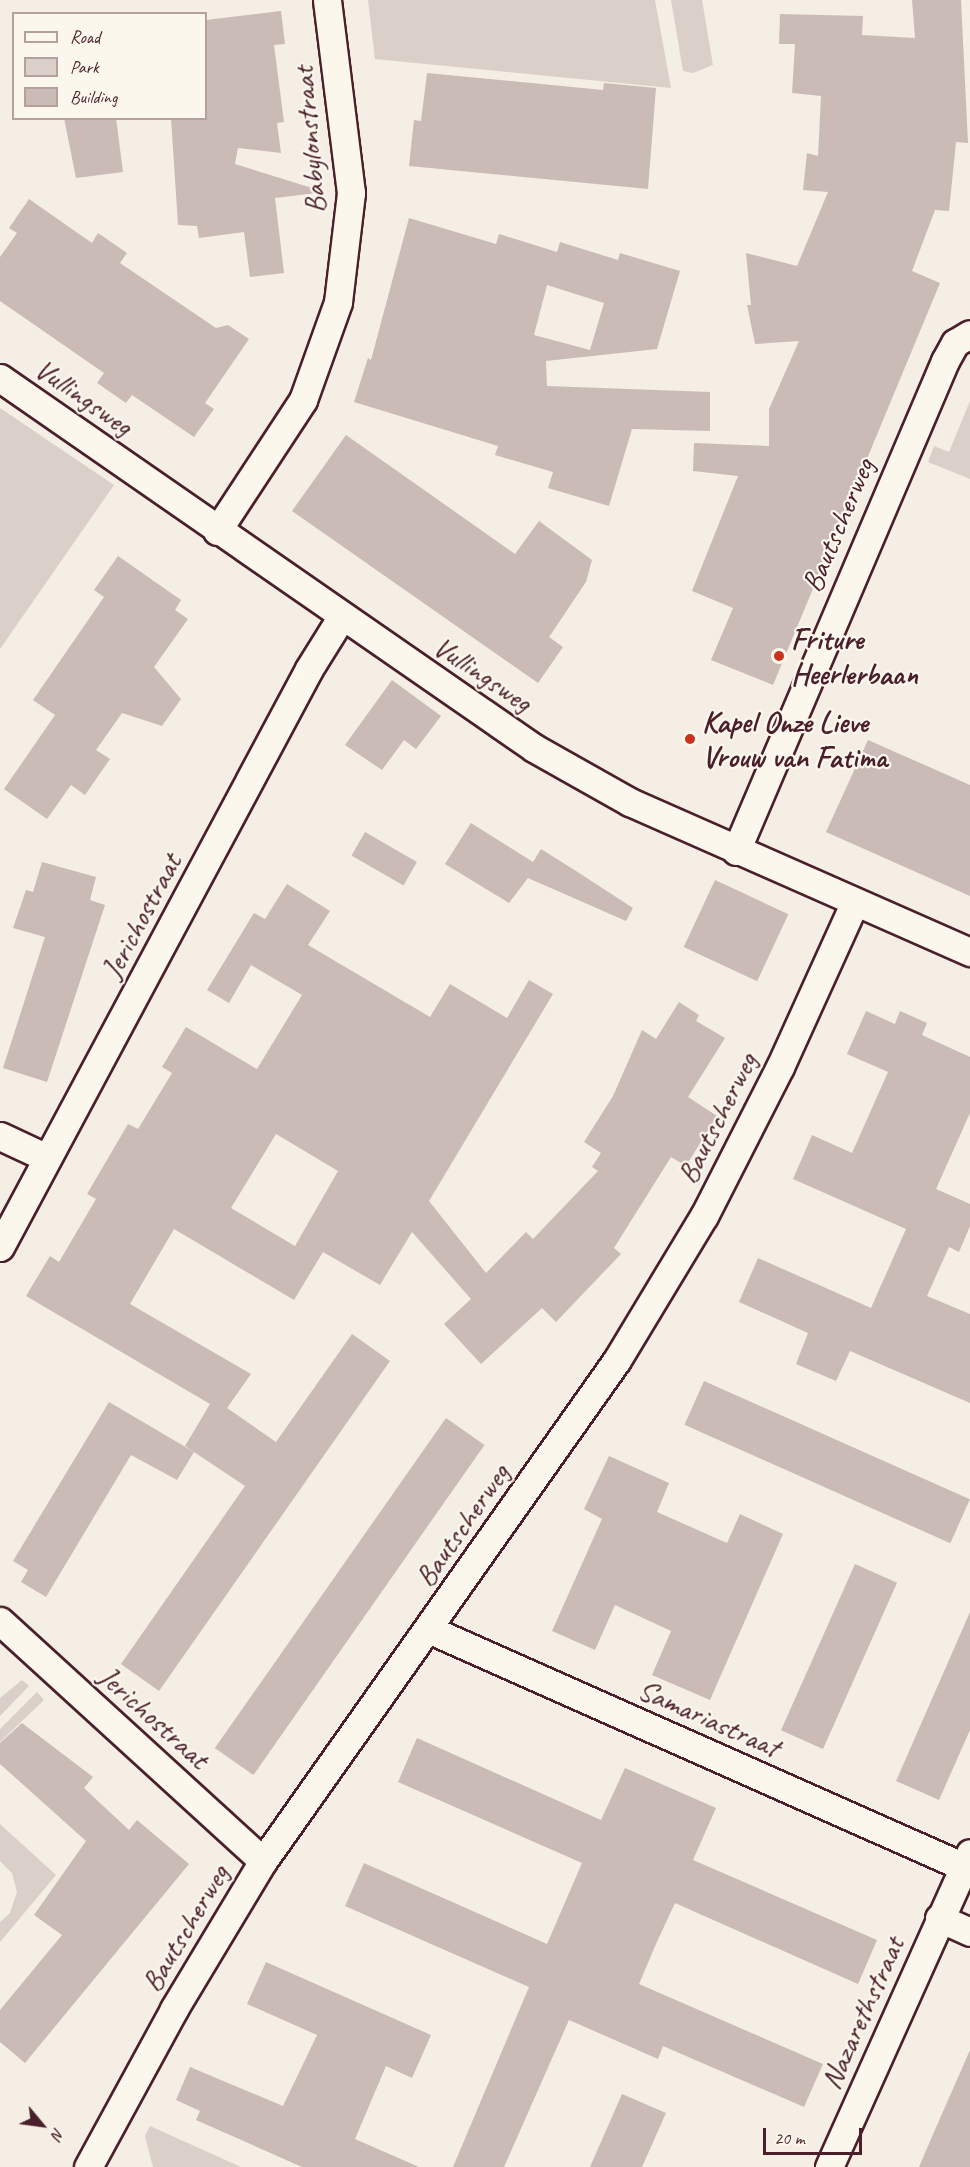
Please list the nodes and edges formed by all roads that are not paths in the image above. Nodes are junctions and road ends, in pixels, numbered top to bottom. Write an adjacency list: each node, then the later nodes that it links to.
1 (327, 0): 4 (street, Babylonstraat)
2 (970, 334): 6 (street, Bautscherweg)
3 (0, 378): 4 (street, Vullingsweg)
4 (217, 531): 5 (street, Vullingsweg)
5 (342, 616): 6 (street, Vullingsweg); 10 (street, Jerichostraat)
6 (736, 851): 7 (street, Vullingsweg)
7 (855, 902): 8 (street, Vullingsweg); 13 (street, Bautscherweg)
8 (970, 952)
9 (0, 1136): 10 (street)
10 (45, 1157): 11 (street, Jerichostraat)
11 (0, 1248)
12 (0, 1621): 15 (street, Jerichostraat)
13 (428, 1629): 14 (street, Samariastraat); 15 (street, Bautscherweg)
14 (967, 1860): 16 (street, Nazarethstraat)
15 (263, 1862): 18 (street, Bautscherweg)
16 (939, 1918): 17 (street, Nazarethstraat); 19 (street, Nazarethstraat)
17 (970, 1932)
18 (88, 2167)
19 (829, 2167)

